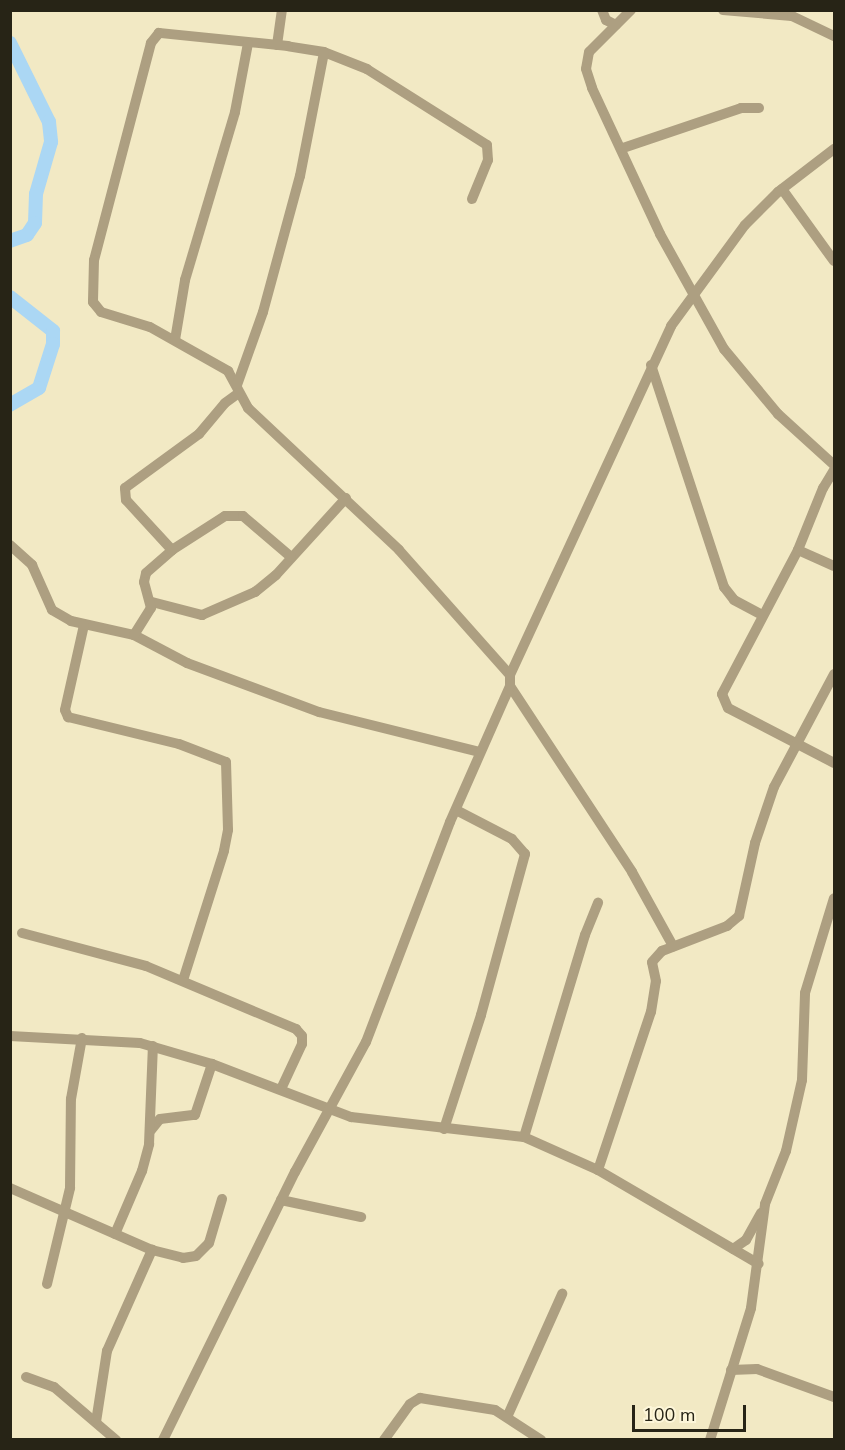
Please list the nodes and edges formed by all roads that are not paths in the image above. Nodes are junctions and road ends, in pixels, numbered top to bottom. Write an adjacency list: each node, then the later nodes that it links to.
1 (282, 10): 8 (street)
2 (602, 10): 5 (street)
3 (631, 10): 5 (street)
4 (723, 10): 6 (street)
5 (616, 25): 11 (street)
6 (834, 36)
7 (248, 43): 8 (street); 17 (street); 17 (street)
8 (277, 45): 9 (street)
9 (324, 52): 14 (street); 19 (street)
10 (759, 108): 11 (street)
11 (622, 148): 16 (street)
12 (834, 150): 13 (street)
13 (782, 189): 15 (street); 16 (street)
14 (472, 199)
15 (834, 261)
16 (694, 291): 18 (street); 20 (street)
17 (175, 340): 19 (street)
18 (651, 365): 28 (street); 32 (street)
19 (238, 389): 21 (street); 23 (street)
20 (834, 467): 24 (street)
21 (346, 498): 25 (street); 32 (street)
22 (10, 545): 29 (street)
23 (172, 550): 25 (street); 27 (street)
24 (798, 550): 26 (street); 28 (street)
25 (291, 556): 27 (street)
26 (834, 566)
27 (152, 602): 30 (street)
28 (762, 615): 33 (street)
29 (84, 625): 30 (street); 41 (street)
30 (134, 635): 34 (street)
31 (834, 674): 33 (street)
32 (510, 681): 34 (street); 40 (street)
33 (798, 745): 35 (street); 40 (street)
34 (479, 752): 36 (street)
35 (834, 763)
36 (456, 810): 47 (street); 48 (street)
37 (834, 898): 55 (street)
38 (598, 903): 50 (street)
39 (22, 933): 41 (street)
40 (673, 946): 51 (street)
41 (183, 980): 46 (street)
42 (10, 1036): 43 (street)
43 (82, 1038): 44 (street); 56 (street)
44 (153, 1046): 45 (street); 49 (street)
45 (212, 1064): 46 (street); 49 (street)
46 (281, 1089): 47 (street)
47 (330, 1107): 48 (street); 54 (street)
48 (444, 1129): 50 (street)
49 (150, 1132): 58 (street)
50 (524, 1137): 51 (street)
51 (598, 1170): 60 (street)
52 (10, 1188): 56 (street)
53 (222, 1199): 59 (street)
54 (281, 1200): 57 (street); 70 (street)
55 (765, 1204): 60 (street); 61 (street)
56 (64, 1212): 58 (street); 62 (street)
57 (361, 1217)
58 (115, 1234): 59 (street)
59 (152, 1250): 68 (street)
60 (733, 1250): 61 (street)
61 (759, 1264): 64 (street)
62 (47, 1284)
63 (562, 1294): 67 (street)
64 (731, 1370): 66 (street); 73 (street)
65 (26, 1377): 68 (street)
66 (834, 1397)
67 (508, 1415): 71 (street); 72 (street)
68 (96, 1422): 69 (street)
69 (116, 1440)
70 (163, 1440)
71 (384, 1440)
72 (541, 1440)
73 (710, 1440)

